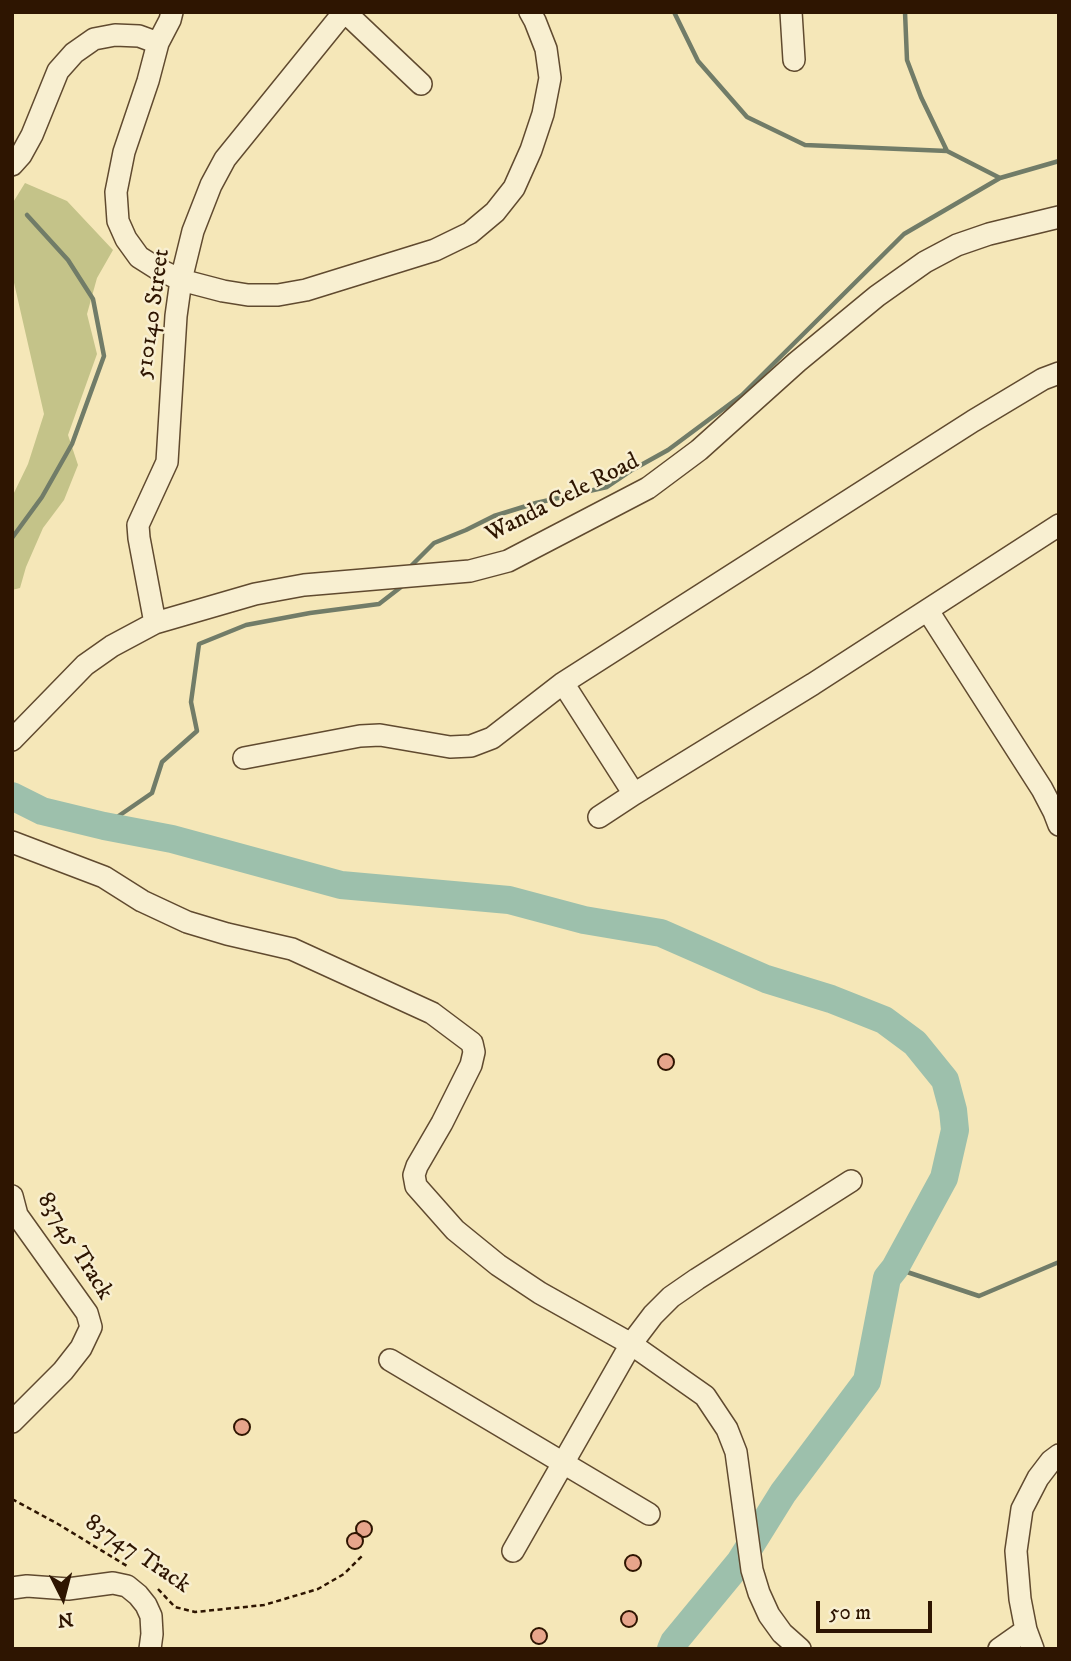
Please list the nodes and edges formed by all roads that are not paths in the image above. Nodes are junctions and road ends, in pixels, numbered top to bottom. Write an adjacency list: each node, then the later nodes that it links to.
1 (172, 12): 5 (street)
2 (344, 12): 7 (street); 10 (street, 510140 Street)
3 (530, 12): 10 (street)
4 (791, 12): 6 (street)
5 (158, 43): 8 (street); 10 (street)
6 (794, 60)
7 (421, 84)
8 (12, 165)
9 (1059, 217): 14 (street, Wanda Cele Road)
10 (181, 280): 14 (street, 510140 Street)
11 (1059, 373): 15 (street)
12 (1059, 525): 13 (street)
13 (928, 611): 18 (street); 20 (street)
14 (155, 623): 16 (street, Wanda Cele Road)
15 (564, 683): 17 (street); 18 (street)
16 (12, 740)
17 (244, 758)
18 (634, 794): 19 (street)
19 (599, 817)
20 (1059, 825)
21 (12, 842): 24 (street)
22 (851, 1181): 24 (street)
23 (12, 1196): 26 (street, 83745 Track)
24 (631, 1344): 28 (street); 33 (street)
25 (390, 1360): 28 (street)
26 (12, 1422)
27 (1059, 1455): 32 (street)
28 (564, 1463): 29 (street); 30 (street)
29 (649, 1514)
30 (513, 1551)
31 (12, 1588): 34 (street)
32 (1029, 1639): 35 (street)
33 (798, 1648)
34 (149, 1649)
35 (999, 1649)

